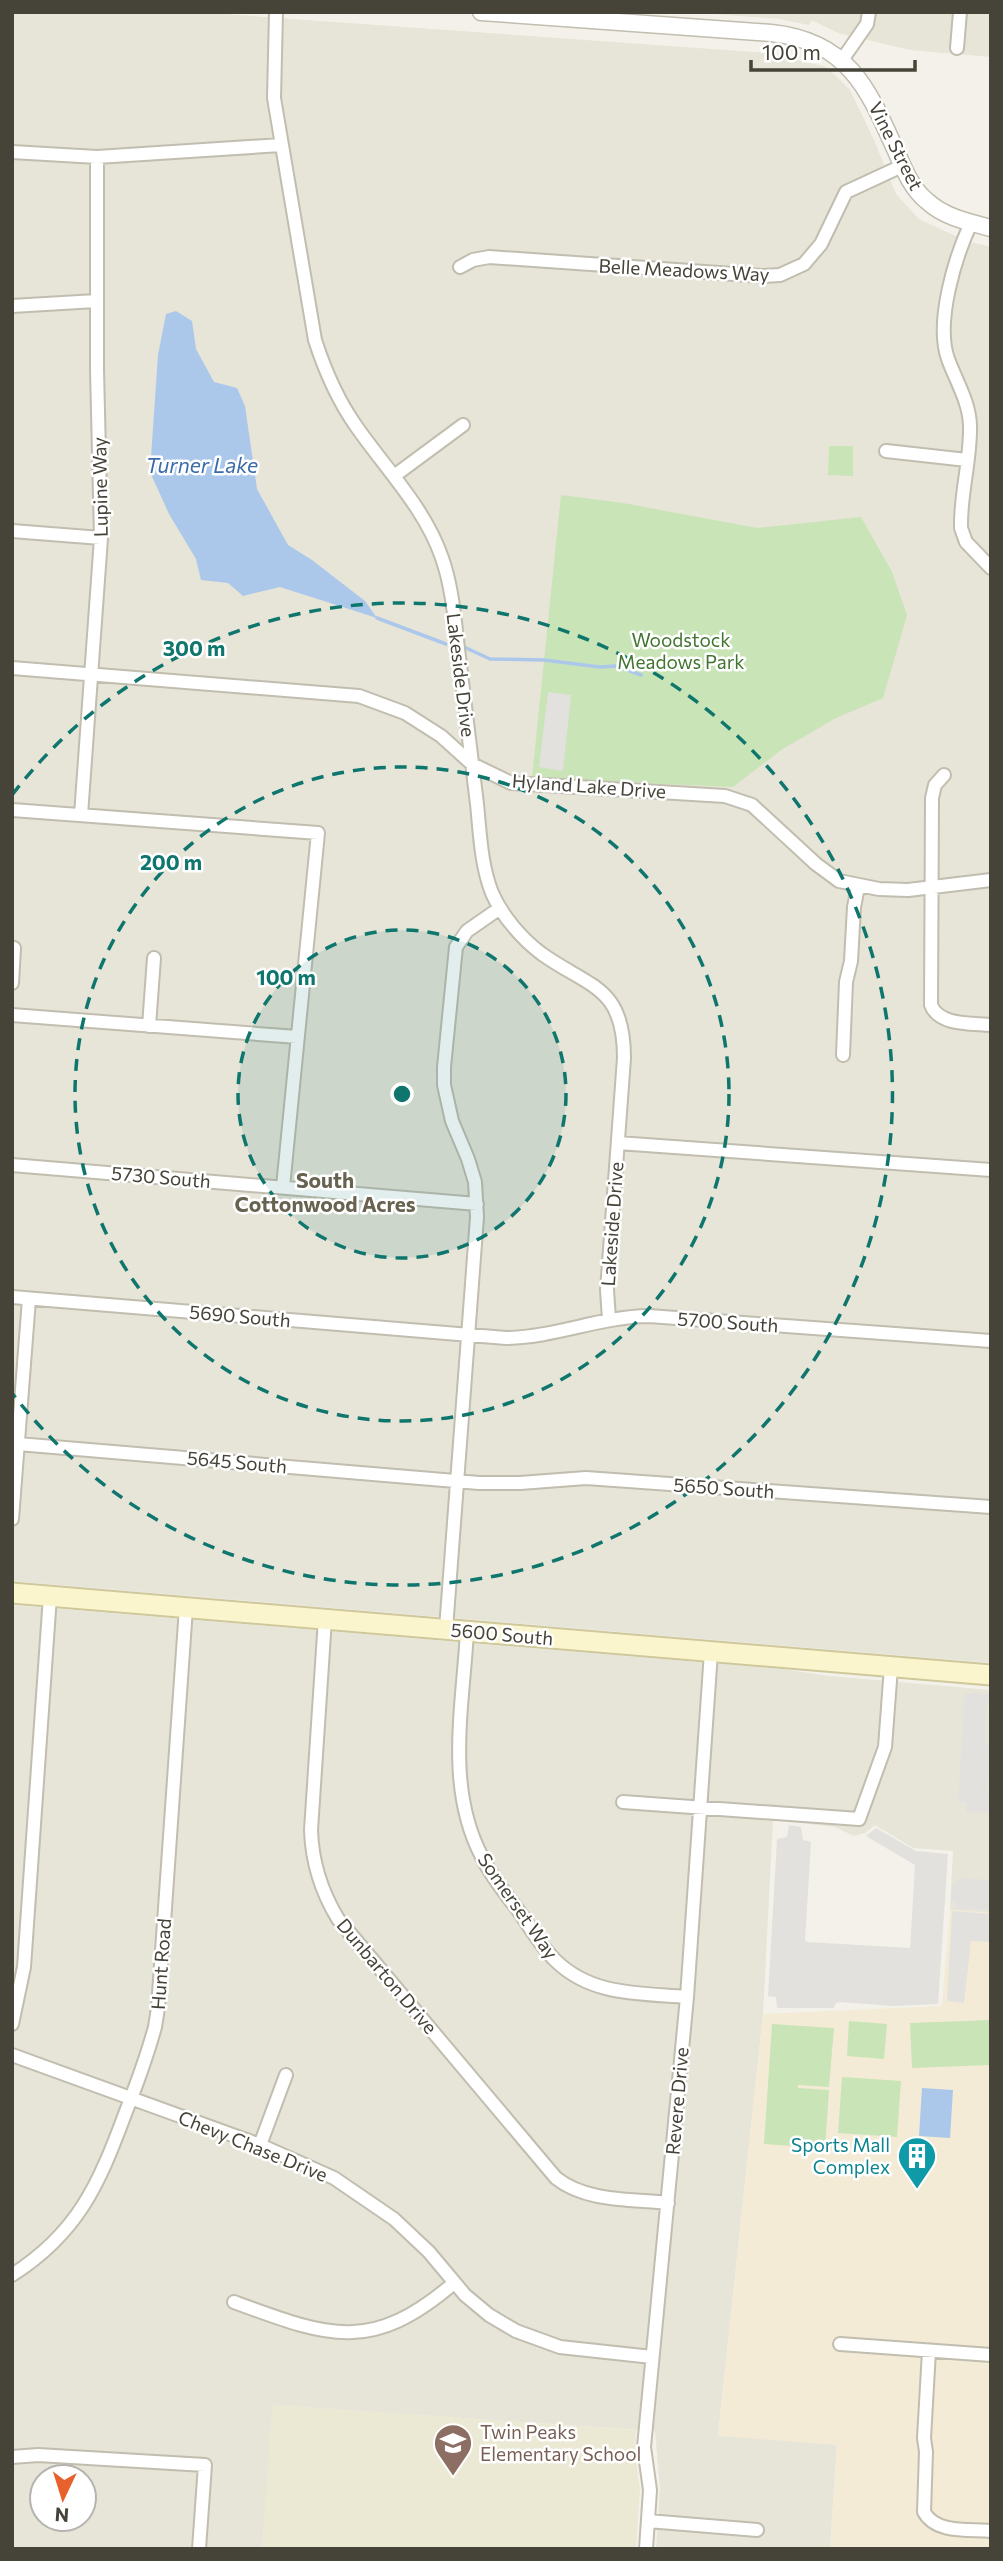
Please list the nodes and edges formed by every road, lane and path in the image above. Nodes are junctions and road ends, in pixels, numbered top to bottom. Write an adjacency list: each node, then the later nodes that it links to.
1 (276, 12): 8 (street, Lakeside Drive)
2 (484, 12): 5 (street, Vine Street)
3 (869, 12): 7 (street)
4 (960, 12): 6 (street)
5 (564, 15): 7 (street, Vine Street)
6 (957, 48)
7 (842, 60): 11 (street, Vine Street)
8 (281, 145): 10 (street); 20 (street, Lakeside Drive)
9 (12, 152): 10 (street)
10 (97, 157): 15 (street, Lupine Way)
11 (902, 166): 12 (street, Vine Street); 14 (street, Belle Meadows Way)
12 (971, 223): 13 (street, Vine Street); 19 (street)
13 (991, 228)
14 (460, 267)
15 (96, 301): 16 (street); 22 (street, Lupine Way)
16 (12, 306)
17 (464, 425): 20 (street)
18 (886, 451): 19 (street)
19 (967, 460): 23 (street)
20 (394, 476): 26 (street, Lakeside Drive)
21 (12, 531): 22 (street)
22 (101, 538): 25 (street, Lupine Way)
23 (991, 568)
24 (12, 668): 25 (street, Hyland Lake Drive)
25 (91, 674): 26 (street, Hyland Lake Drive); 29 (street, Lupine Way)
26 (472, 764): 31 (street, Hyland Lake Drive); 33 (street, Lakeside Drive)
27 (944, 775): 32 (street)
28 (12, 810): 29 (street)
29 (81, 815): 40 (street)
30 (991, 880): 32 (street, Hyland Lake Drive)
31 (858, 887): 32 (street, Hyland Lake Drive); 41 (street)
32 (931, 887): 39 (street)
33 (500, 908): 42 (street, Lakeside Drive); 46 (street)
34 (14, 948): 36 (street)
35 (154, 958): 38 (street)
36 (12, 983)
37 (12, 1015): 38 (street)
38 (149, 1026): 40 (street)
39 (991, 1026)
40 (298, 1037): 45 (street)
41 (843, 1055)
42 (618, 1143): 44 (street); 49 (street, Lakeside Drive)
43 (12, 1165): 45 (street, 5730 South)
44 (991, 1170)
45 (283, 1187): 46 (street, 5730 South)
46 (477, 1204): 50 (street)
47 (12, 1297): 48 (street, 5690 South)
48 (29, 1299): 50 (street, 5690 South); 52 (street)
49 (609, 1319): 50 (street, 5700 South); 51 (street, 5700 South)
50 (468, 1335): 53 (street)
51 (991, 1341)
52 (18, 1444): 53 (street, 5645 South); 55 (street)
53 (457, 1481): 54 (street, 5650 South); 60 (street)
54 (991, 1507)
55 (12, 1519)
56 (12, 1593): 57 (main road, 5600 South)
57 (50, 1596): 58 (main road, 5600 South); 68 (street)
58 (186, 1608): 59 (main road, 5600 South); 71 (street, Hunt Road)
59 (325, 1619): 60 (main road, 5600 South); 73 (street, Dunbarton Drive)
60 (446, 1629): 61 (main road, 5600 South)
61 (467, 1631): 62 (main road, 5600 South); 67 (street, Somerset Way)
62 (710, 1652): 63 (main road, 5600 South); 66 (street, Revere Drive)
63 (891, 1667): 64 (main road, 5600 South); 66 (street)
64 (991, 1675)
65 (623, 1802): 66 (street)
66 (699, 1808): 67 (street, Revere Drive)
67 (687, 1997): 73 (street, Revere Drive)
68 (12, 2024)
69 (12, 2055): 71 (street, Chevy Chase Drive)
70 (286, 2075): 72 (street)
71 (131, 2098): 72 (street, Chevy Chase Drive); 74 (street, Hunt Road)
72 (260, 2145): 75 (street, Chevy Chase Drive)
73 (668, 2203): 80 (street, Revere Drive)
74 (12, 2275)
75 (454, 2283): 76 (street); 80 (street, Chevy Chase Drive)
76 (234, 2302)
77 (840, 2344): 78 (street)
78 (929, 2351): 79 (street); 84 (street)
79 (991, 2355)
80 (653, 2357): 82 (street, Revere Drive)
81 (12, 2457): 85 (street)
82 (648, 2521): 83 (street); 86 (street, Revere Drive)
83 (757, 2530)
84 (991, 2531)
85 (199, 2549)
86 (646, 2549)

